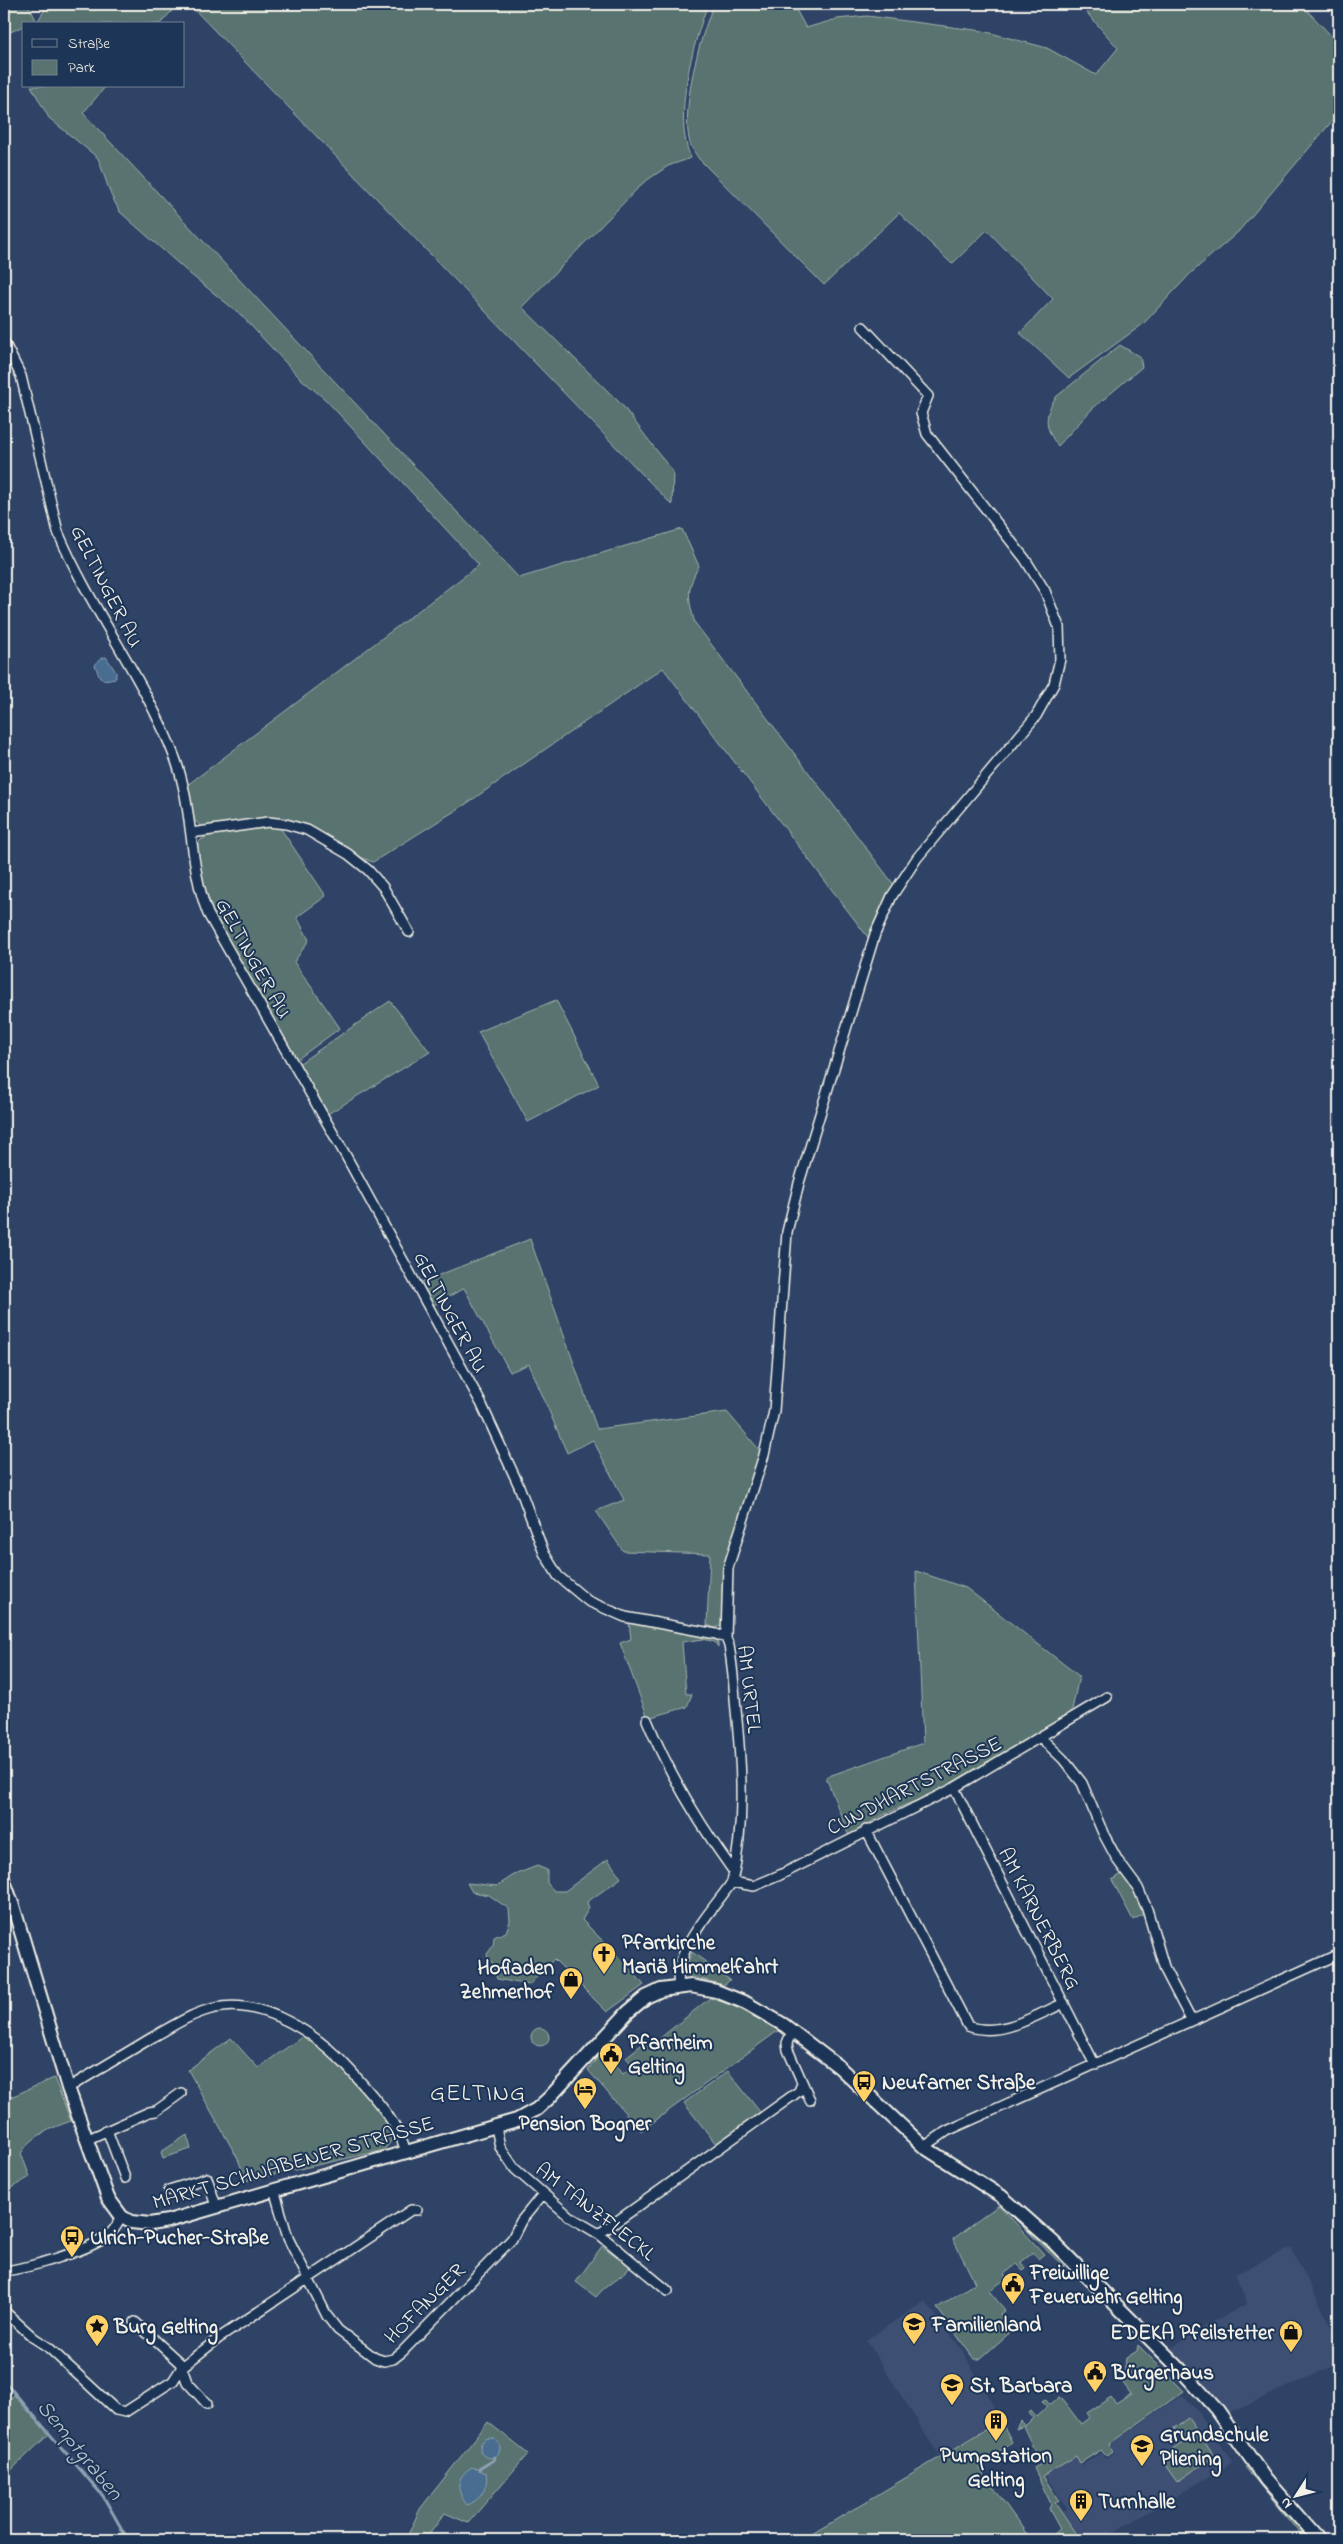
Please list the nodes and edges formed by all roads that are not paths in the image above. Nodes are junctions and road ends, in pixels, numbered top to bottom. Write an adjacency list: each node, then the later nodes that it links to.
1 (863, 328): 6 (street)
2 (4, 342): 3 (street, GELTINGER AU)
3 (191, 833): 4 (street); 5 (street, GELTINGER AU)
4 (409, 932)
5 (492, 1425): 6 (street, AM URTEL)
6 (726, 1638): 12 (street, AM URTEL)
7 (1107, 1697): 9 (street, CUNDHARTSTRASSE)
8 (647, 1720): 12 (street)
9 (1040, 1737): 10 (street, CUNDHARTSTRASSE); 18 (street)
10 (954, 1788): 11 (street, CUNDHARTSTRASSE); 17 (street, AM KARNERBERG)
11 (866, 1830): 14 (street, CUNDHARTSTRASSE); 17 (street)
12 (734, 1872): 14 (street, AM URTEL)
13 (4, 1881): 22 (main road)
14 (732, 1882): 16 (street, AM URTEL)
15 (1339, 1954): 18 (street)
16 (679, 1986): 19 (main road, MARKT SCHWABENER STRASSE); 25 (main road, MARKT SCHWABENER STRASSE)
17 (1064, 2002): 20 (street, AM KARNERBERG)
18 (1191, 2020): 20 (street)
19 (792, 2031): 21 (street); 28 (main road, MARKT SCHWABENER STRASSE)
20 (1095, 2065): 28 (street)
21 (802, 2083): 24 (street); 37 (street)
22 (68, 2088): 27 (main road); 29 (street)
23 (182, 2093): 26 (street)
24 (810, 2100)
25 (496, 2127): 29 (main road, MARKT SCHWABENER STRASSE); 33 (street, AM TANZFLECKL)
26 (107, 2130): 27 (street); 30 (street)
27 (86, 2140): 36 (main road)
28 (924, 2147): 45 (main road, MARKT SCHWABENER STRASSE)
29 (406, 2152): 31 (main road, MARKT SCHWABENER STRASSE)
30 (125, 2178)
31 (274, 2189): 34 (main road, MARKT SCHWABENER STRASSE); 39 (street, HOFANGER)
32 (169, 2190): 34 (street)
33 (543, 2194): 37 (street, AM TANZFLECKL); 39 (street, HOFANGER)
34 (216, 2206): 36 (main road, MARKT SCHWABENER STRASSE)
35 (417, 2210): 39 (street)
36 (122, 2217): 38 (street)
37 (599, 2234): 40 (street, AM TANZFLECKL)
38 (4, 2271)
39 (308, 2278): 43 (street)
40 (668, 2291)
41 (4, 2311): 43 (street)
42 (135, 2322): 43 (street)
43 (182, 2367): 44 (street)
44 (208, 2404)
45 (1319, 2540)

